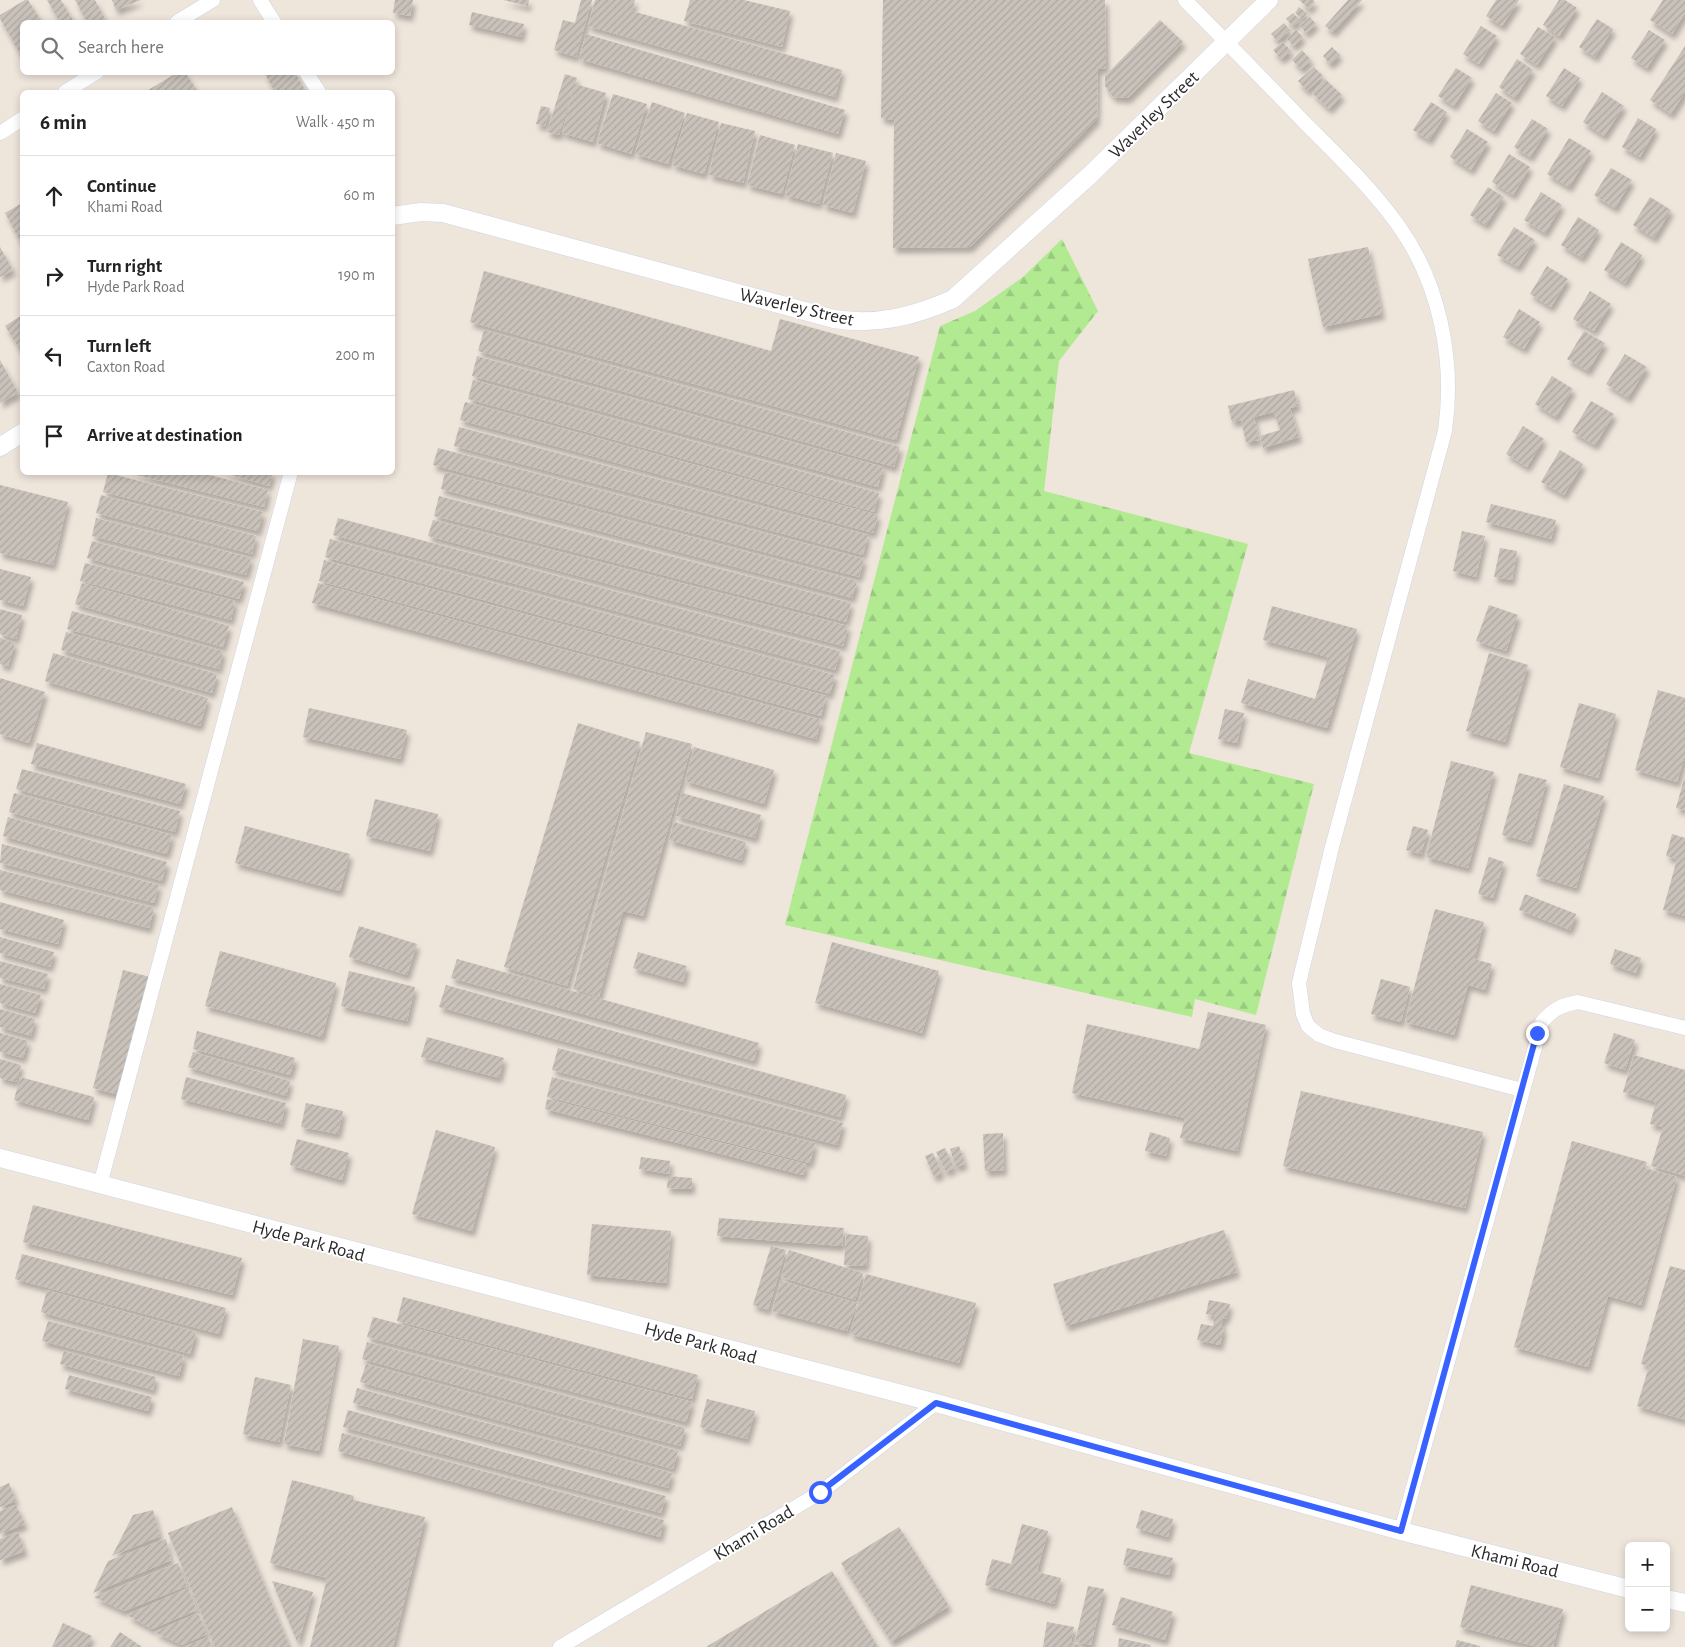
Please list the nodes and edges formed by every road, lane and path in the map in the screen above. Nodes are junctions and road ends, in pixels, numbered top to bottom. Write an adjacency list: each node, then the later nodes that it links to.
1 (213, 0): 5 (street)
2 (260, 0): 6 (street)
3 (1185, 0): 7 (street)
4 (1269, 0): 7 (street, Waverley Street)
5 (180, 20)
6 (273, 20)
7 (1226, 42): 14 (street, Waverley Street); 19 (street)
8 (92, 75): 10 (street)
9 (308, 75): 11 (street)
10 (68, 90)
11 (318, 90)
12 (20, 120): 13 (street)
13 (1, 129)
14 (395, 213)
15 (20, 434): 16 (street)
16 (0, 447)
17 (290, 475): 21 (street)
18 (1685, 1028): 19 (street)
19 (1522, 1090): 23 (street)
20 (0, 1158): 21 (street, Hyde Park Road)
21 (100, 1185): 22 (street, Hyde Park Road)
22 (936, 1403): 23 (street, Hyde Park Road); 27 (street, Khami Road)
23 (1401, 1531): 24 (street, Khami Road)
24 (1625, 1588)
25 (1670, 1599): 26 (street)
26 (1685, 1603)
27 (560, 1647)

